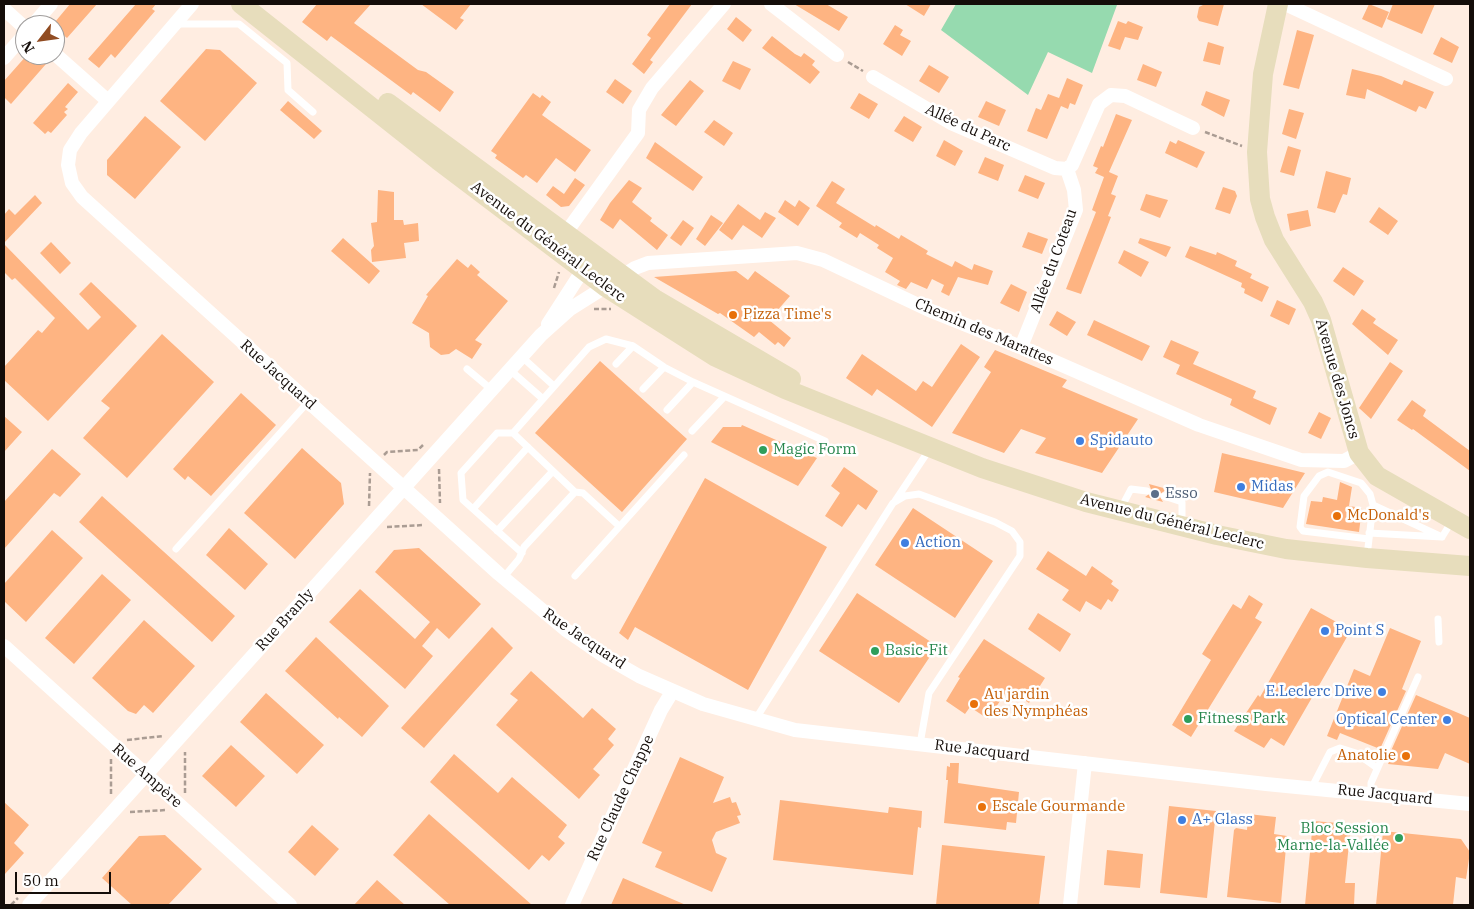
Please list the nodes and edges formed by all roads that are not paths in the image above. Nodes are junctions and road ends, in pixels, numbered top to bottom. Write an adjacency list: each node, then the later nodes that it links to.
1 (51, 4): 10 (street)
2 (192, 4): 12 (street, Rue Jacquard)
3 (241, 4): 23 (main road, Avenue du Général Leclerc)
4 (251, 4): 23 (main road, Avenue du Général Leclerc)
5 (724, 4): 23 (street)
6 (771, 4): 14 (street)
7 (1278, 4): 48 (main road, Avenue des Joncs)
8 (1285, 4): 18 (street)
9 (4, 9): 11 (street)
10 (42, 15)
11 (15, 19)
12 (176, 24): 19 (street, Rue Jacquard); 20 (lane)
13 (15, 45): 15 (street)
14 (837, 55)
15 (4, 58)
16 (65, 63): 19 (street)
17 (872, 77): 22 (street, Allée du Parc)
18 (1446, 79)
19 (108, 101): 40 (street, Rue Jacquard)
20 (313, 112)
21 (1193, 128): 22 (street)
22 (1067, 169): 28 (street, Allée du Coteau)
23 (562, 246): 24 (main road, Avenue du Général Leclerc)
24 (588, 262): 25 (main road, Avenue du Général Leclerc); 26 (street, Rue Branly)
25 (615, 282): 26 (street, Rue Branly); 28 (street, Chemin des Marattes); 46 (main road, Avenue du Général Leclerc)
26 (541, 335): 29 (street, Rue Branly)
27 (632, 346): 30 (lane); 31 (lane); 35 (lane)
28 (1021, 347): 48 (street, Chemin des Marattes)
29 (522, 356): 33 (street, Rue Branly); 35 (lane)
30 (616, 364)
31 (664, 367): 34 (lane); 36 (lane)
32 (467, 369): 37 (lane)
33 (510, 370): 37 (street, Rue Branly); 39 (lane)
34 (693, 382): 38 (lane); 41 (lane)
35 (554, 386): 39 (lane)
36 (643, 389)
37 (492, 390): 50 (street, Rue Branly)
38 (724, 397): 42 (lane); 44 (lane)
39 (543, 399): 43 (lane)
40 (308, 402): 50 (street, Rue Jacquard); 64 (lane)
41 (667, 410)
42 (692, 431)
43 (513, 433): 45 (lane); 56 (lane)
44 (825, 441)
45 (528, 448): 49 (lane); 56 (lane)
46 (931, 448): 54 (lane); 57 (main road, Avenue du Général Leclerc)
47 (684, 454): 58 (lane)
48 (1359, 454): 60 (main road, Avenue des Joncs)
49 (553, 471): 52 (lane); 62 (lane)
50 (402, 487): 68 (street, Rue Jacquard); 78 (street, Rue Branly)
51 (1147, 491): 57 (lane)
52 (575, 492): 58 (lane); 65 (lane)
53 (1164, 496): 59 (lane)
54 (893, 503): 74 (lane); 75 (lane)
55 (1373, 505): 60 (lane); 63 (lane); 63 (lane)
56 (473, 509): 62 (lane)
57 (1120, 511): 59 (main road, Avenue du Général Leclerc)
58 (619, 526): 67 (lane)
59 (1182, 526): 63 (main road, Avenue du Général Leclerc)
60 (1447, 529): 61 (main road, Avenue des Joncs); 63 (lane)
61 (1470, 529)
62 (497, 531): 65 (lane)
63 (1368, 543): 66 (main road, Avenue du Général Leclerc)
64 (176, 549)
65 (522, 553): 68 (lane)
66 (1470, 566)
67 (575, 576)
68 (503, 578): 73 (street, Rue Jacquard)
69 (1438, 619): 70 (lane)
70 (1439, 642)
71 (4, 646): 78 (street, Rue Ampère)
72 (1418, 677): 77 (lane)
73 (672, 692): 74 (street, Rue Jacquard); 84 (street, Rue Claude Chappe)
74 (756, 720): 75 (street, Rue Jacquard)
75 (920, 744): 76 (street, Rue Jacquard)
76 (1085, 763): 79 (street, Rue Jacquard); 85 (street)
77 (1377, 768): 79 (lane); 80 (lane)
78 (146, 775): 82 (street, Rue Branly); 83 (street, Rue Ampère)
79 (1312, 787): 80 (street, Rue Jacquard)
80 (1371, 793): 81 (street, Rue Jacquard)
81 (1470, 804)
82 (23, 902)
83 (290, 905)
84 (572, 905)
85 (1070, 905)

